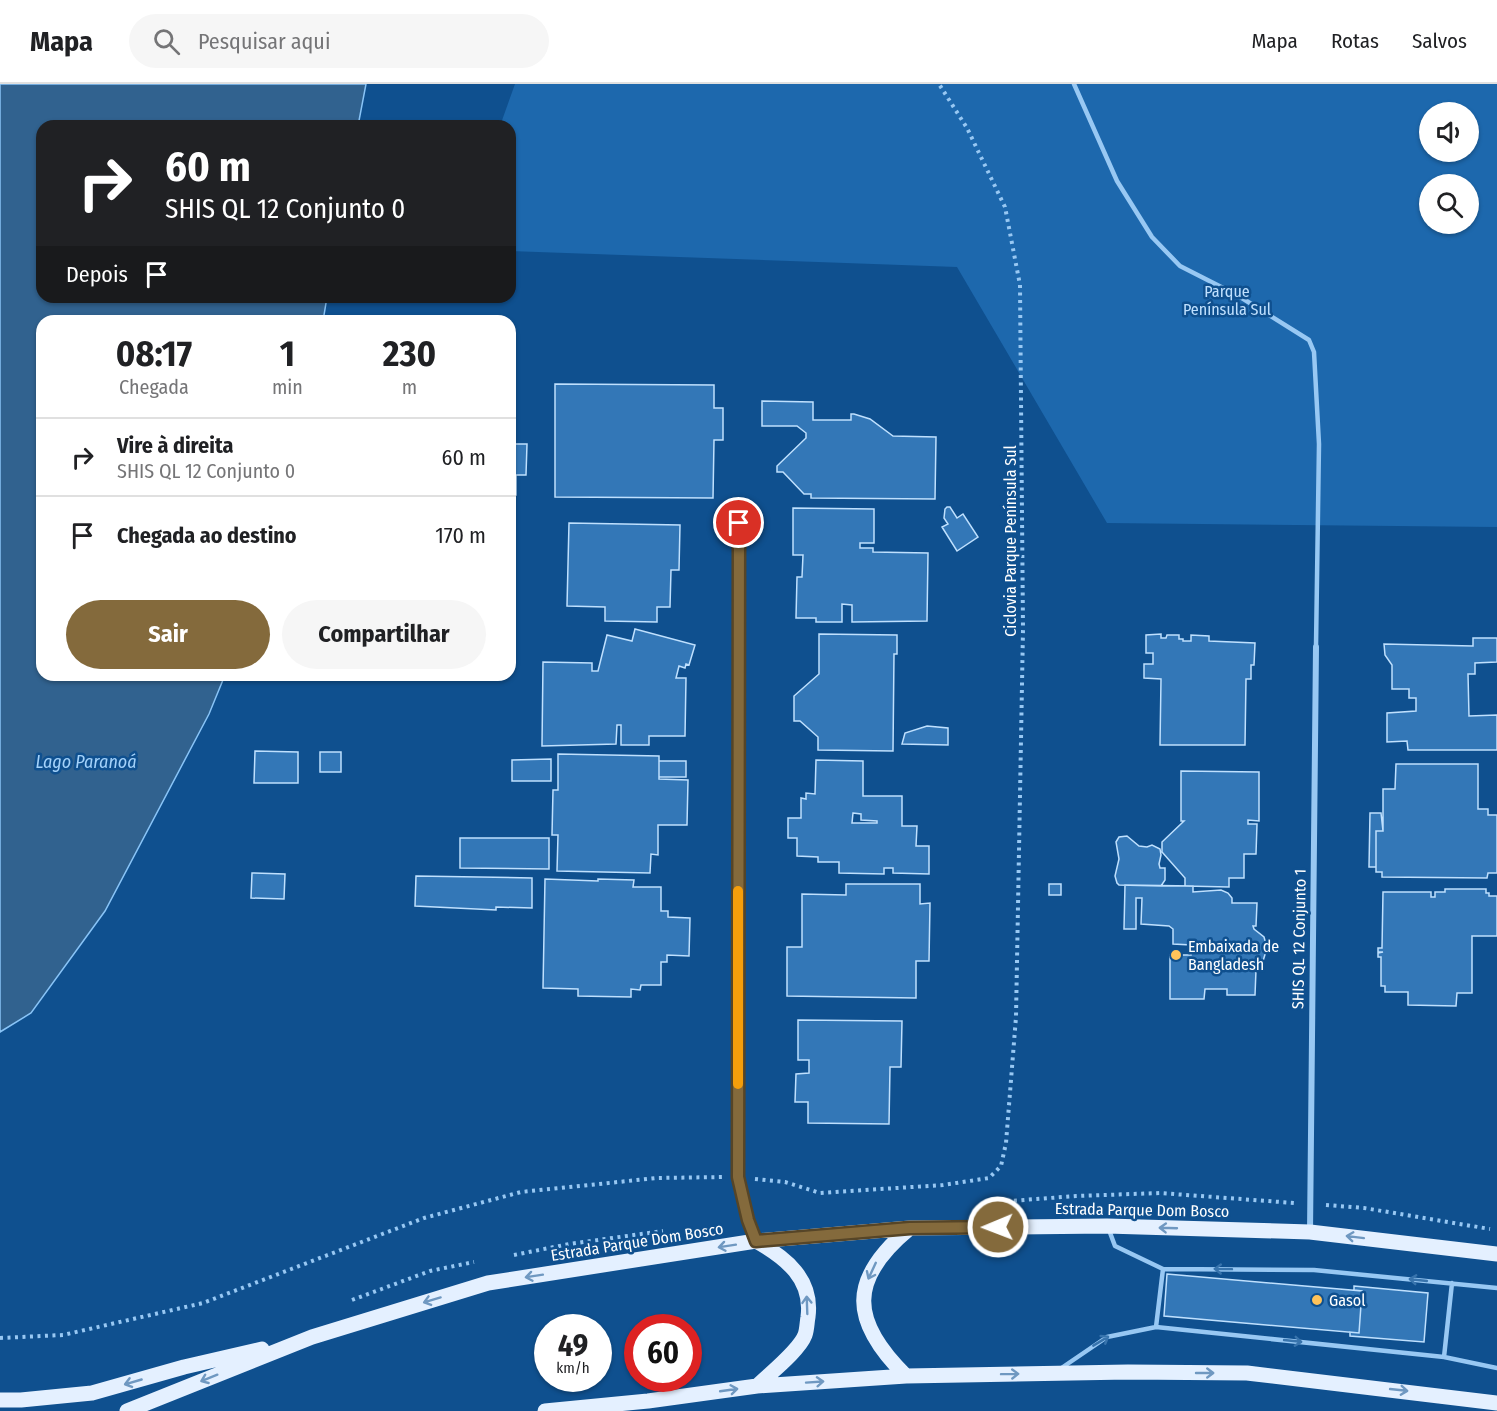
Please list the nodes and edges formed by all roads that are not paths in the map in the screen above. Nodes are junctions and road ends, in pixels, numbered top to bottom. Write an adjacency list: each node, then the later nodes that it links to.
1 (1074, 84): 3 (lane)
2 (739, 523): 7 (street)
3 (1316, 647): 6 (street, SHIS QL 12 Conjunto 1)
4 (1107, 1226): 5 (main road, Estrada Parque Dom Bosco); 6 (main road, Estrada Parque Dom Bosco, one-way to 4); 9 (lane)
5 (910, 1228): 7 (main road, Estrada Parque Dom Bosco); 17 (main road, one-way to 17)
6 (1310, 1232): 8 (main road, Estrada Parque Dom Bosco, one-way to 6)
7 (756, 1241): 13 (main road, Estrada Parque Dom Bosco, one-way to 13); 18 (main road, one-way to 7)
8 (1497, 1254)
9 (1163, 1269): 10 (lane, one-way to 9); 12 (lane)
10 (1452, 1283): 11 (lane); 14 (lane)
11 (1497, 1288)
12 (1156, 1327): 14 (lane, one-way to 14); 16 (lane, one-way to 12)
13 (312, 1337): 19 (main road, one-way to 19); 21 (main road, Estrada Parque Dom Bosco, one-way to 21)
14 (1444, 1357): 15 (lane)
15 (1497, 1368)
16 (1052, 1374): 17 (main road, one-way to 16); 20 (main road, one-way to 20)
17 (906, 1376): 18 (main road, one-way to 17)
18 (757, 1386): 22 (main road, one-way to 18)
19 (0, 1400)
20 (1497, 1403)
21 (127, 1411)
22 (545, 1411)

